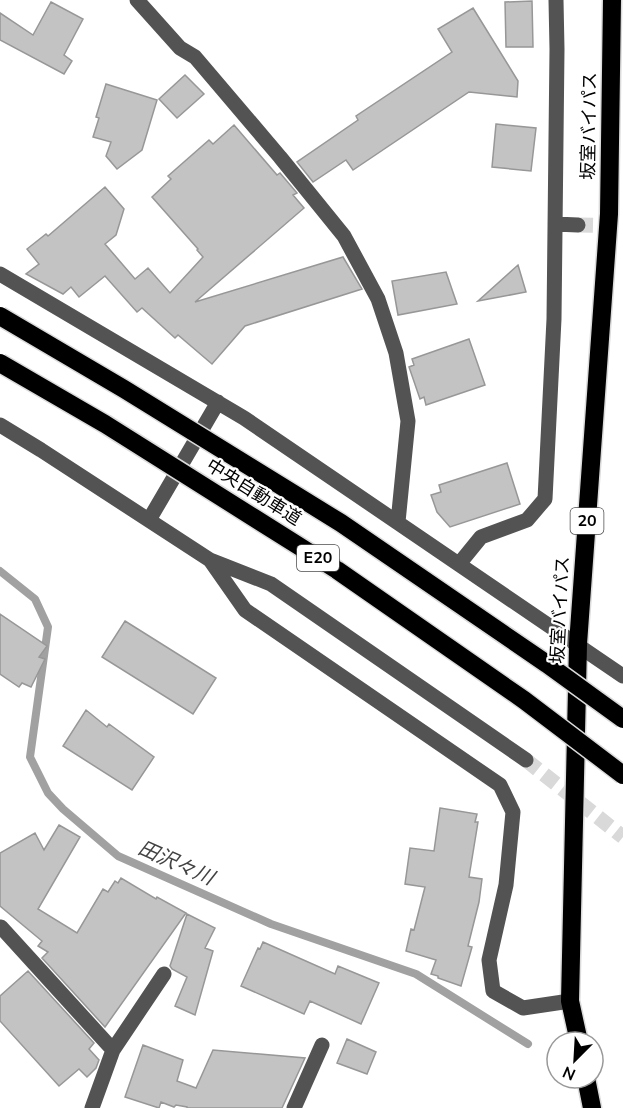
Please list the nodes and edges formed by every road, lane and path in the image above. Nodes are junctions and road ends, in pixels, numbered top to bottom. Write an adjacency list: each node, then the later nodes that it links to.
1 (138, 0): 12 (street)
2 (556, 0): 4 (street)
3 (612, 0): 15 (highway, 坂室バイパス / 20)
4 (555, 224): 5 (street); 14 (street)
5 (578, 225)
6 (0, 274): 9 (street)
7 (0, 316): 17 (highway, 中央自動車道 / E20, bridge)
8 (0, 363): 19 (highway, 中央自動車道 / E20, bridge)
9 (218, 402): 11 (street); 12 (street)
10 (0, 425): 11 (street)
11 (149, 520): 13 (street)
12 (398, 522): 14 (street)
13 (210, 560): 18 (street); 22 (street)
14 (459, 564): 15 (street)
15 (578, 644): 16 (street); 22 (highway, 坂室バイパス / 20)
16 (623, 675)
17 (623, 719)
18 (526, 760)
19 (623, 775)
20 (1, 927): 25 (street)
21 (164, 974): 25 (street)
22 (570, 1001): 23 (highway, 坂室バイパス / 20)
23 (576, 1030)
24 (322, 1046): 28 (street)
25 (113, 1050): 27 (street)
26 (588, 1090): 29 (highway)
27 (92, 1108)
28 (294, 1108)
29 (592, 1108)

